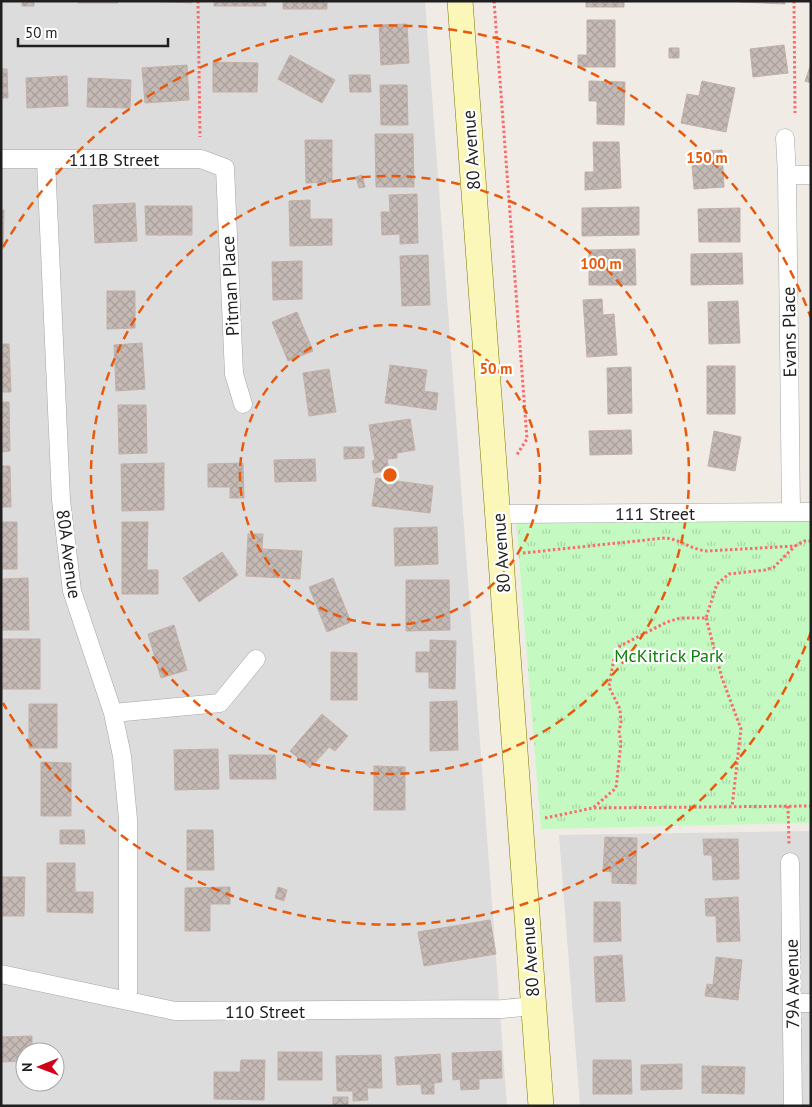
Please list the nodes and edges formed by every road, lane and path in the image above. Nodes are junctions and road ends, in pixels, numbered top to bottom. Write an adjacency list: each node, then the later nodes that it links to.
1 (198, 1): 6 (path)
2 (460, 1): 17 (street, 80 Avenue)
3 (494, 1): 14 (path)
4 (794, 1): 5 (path)
5 (795, 113)
6 (200, 137)
7 (785, 138): 11 (street, Evans Place)
8 (1, 159): 9 (street, 111B Street)
9 (46, 160): 10 (street, 111B Street); 23 (street, 80A Avenue)
10 (225, 168): 13 (street, Pitman Place)
11 (787, 175): 12 (street); 15 (street, Evans Place)
12 (811, 175)
13 (243, 404)
14 (516, 465)
15 (792, 512): 16 (street, 111 Street); 17 (street, 111 Street)
16 (811, 512)
17 (498, 514): 34 (street, 80 Avenue)
18 (811, 541): 19 (path)
19 (795, 546): 20 (path); 21 (path)
20 (523, 554)
21 (706, 618): 26 (path); 27 (path)
22 (256, 659): 23 (street)
23 (113, 713): 31 (street, 80A Avenue)
24 (788, 806): 25 (path); 26 (path); 29 (path)
25 (811, 806)
26 (732, 807): 27 (path)
27 (593, 808): 28 (path)
28 (545, 818)
29 (790, 862): 32 (street, 79A Avenue)
30 (1, 974): 31 (street, 110 Street)
31 (128, 1001): 34 (street, 110 Street)
32 (792, 1003): 33 (street); 36 (street, 79A Avenue)
33 (811, 1003)
34 (533, 1006): 35 (street, 80 Avenue)
35 (541, 1106)
36 (793, 1106)

